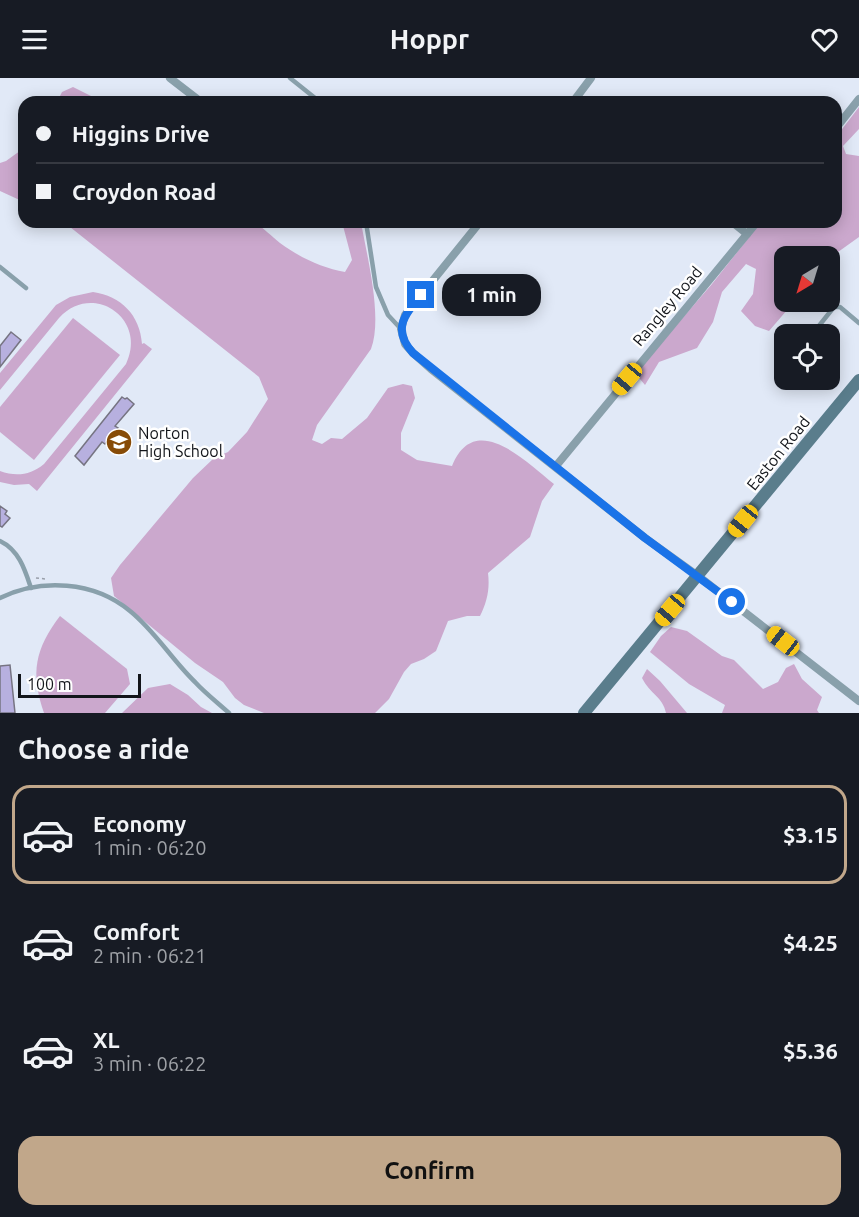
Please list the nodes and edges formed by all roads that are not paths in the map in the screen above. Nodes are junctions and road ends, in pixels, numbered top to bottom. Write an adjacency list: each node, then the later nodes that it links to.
1 (170, 78): 4 (street)
2 (290, 78): 5 (lane)
3 (591, 78): 6 (street)
4 (193, 96)
5 (312, 96)
6 (578, 96)
7 (859, 99): 8 (street)
8 (842, 120)
9 (367, 228): 18 (lane)
10 (475, 228): 18 (street)
11 (740, 228): 13 (street)
12 (752, 228): 13 (street, Rangley Road)
13 (747, 234): 20 (street, Rangley Road)
14 (0, 267): 15 (lane)
15 (26, 288)
16 (859, 323): 17 (lane)
17 (820, 324)
18 (401, 329): 20 (street)
19 (859, 380): 22 (street, Easton Road)
20 (556, 466): 22 (street)
21 (0, 541): 23 (lane)
22 (698, 576): 25 (street); 27 (street, Easton Road)
23 (31, 588): 24 (lane); 26 (lane)
24 (0, 598)
25 (859, 701)
26 (229, 713)
27 (584, 713)

